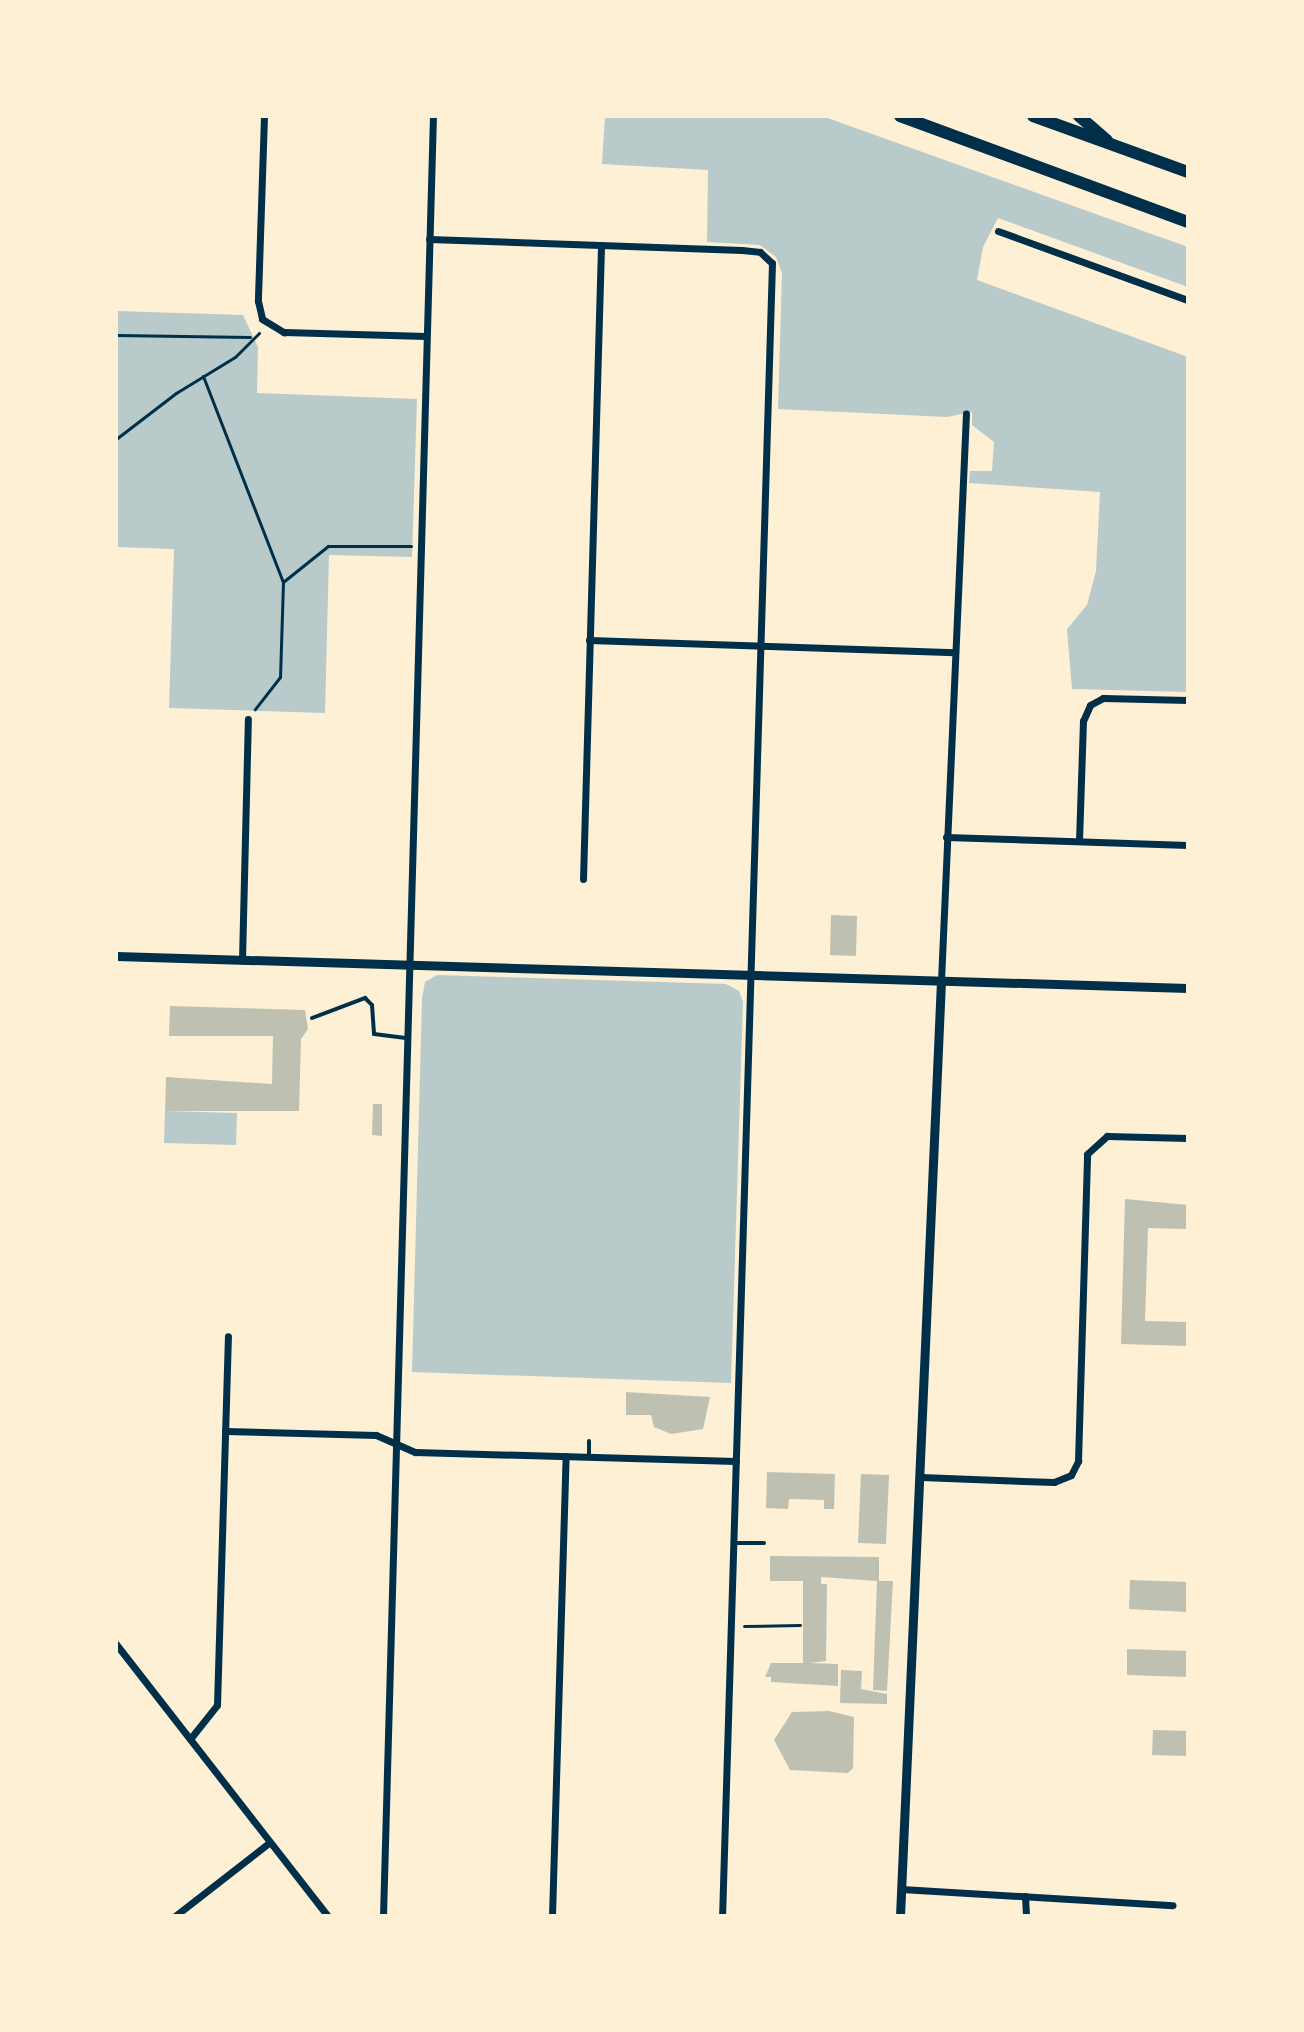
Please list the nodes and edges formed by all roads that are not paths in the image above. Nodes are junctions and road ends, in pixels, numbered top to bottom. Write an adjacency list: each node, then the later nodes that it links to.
1 (264, 116): 13 (street)
2 (433, 116): 10 (street)
3 (900, 116): 8 (highway)
4 (1033, 116): 6 (highway)
5 (1079, 116): 6 (highway)
6 (1113, 145): 7 (highway)
7 (1188, 172)
8 (1188, 222)
9 (998, 231): 12 (street)
10 (429, 239): 11 (street); 13 (street)
11 (601, 245): 15 (street); 16 (street)
12 (1188, 300)
13 (426, 336): 26 (street)
14 (966, 414): 17 (street)
15 (589, 640): 16 (street); 23 (street)
16 (764, 646): 17 (street); 27 (street)
17 (955, 652): 20 (street)
18 (1188, 700): 21 (street)
19 (248, 719): 25 (street)
20 (946, 837): 21 (street); 28 (street)
21 (1079, 841): 22 (street)
22 (1188, 845)
23 (583, 879)
24 (116, 956): 25 (street)
25 (242, 960): 26 (street)
26 (409, 965): 27 (street); 31 (street)
27 (753, 975): 28 (street); 39 (street)
28 (941, 981): 29 (street); 40 (street)
29 (1188, 988)
30 (312, 1018): 31 (lane)
31 (408, 1038): 36 (street)
32 (1188, 1138): 40 (street)
33 (228, 1336): 34 (street)
34 (225, 1431): 36 (street); 44 (street)
35 (589, 1441): 38 (lane)
36 (396, 1444): 37 (street); 51 (street)
37 (566, 1456): 38 (street); 52 (street)
38 (589, 1457): 39 (street)
39 (736, 1461): 41 (street)
40 (921, 1477): 46 (street)
41 (734, 1543): 42 (lane); 53 (street)
42 (764, 1543)
43 (116, 1644): 44 (street)
44 (190, 1739): 45 (street)
45 (270, 1842): 49 (street); 50 (street)
46 (901, 1889): 47 (street); 54 (street)
47 (1025, 1896): 48 (street); 55 (street)
48 (1173, 1905)
49 (175, 1916)
50 (328, 1916)
51 (383, 1916)
52 (552, 1916)
53 (722, 1916)
54 (900, 1916)
55 (1026, 1916)

